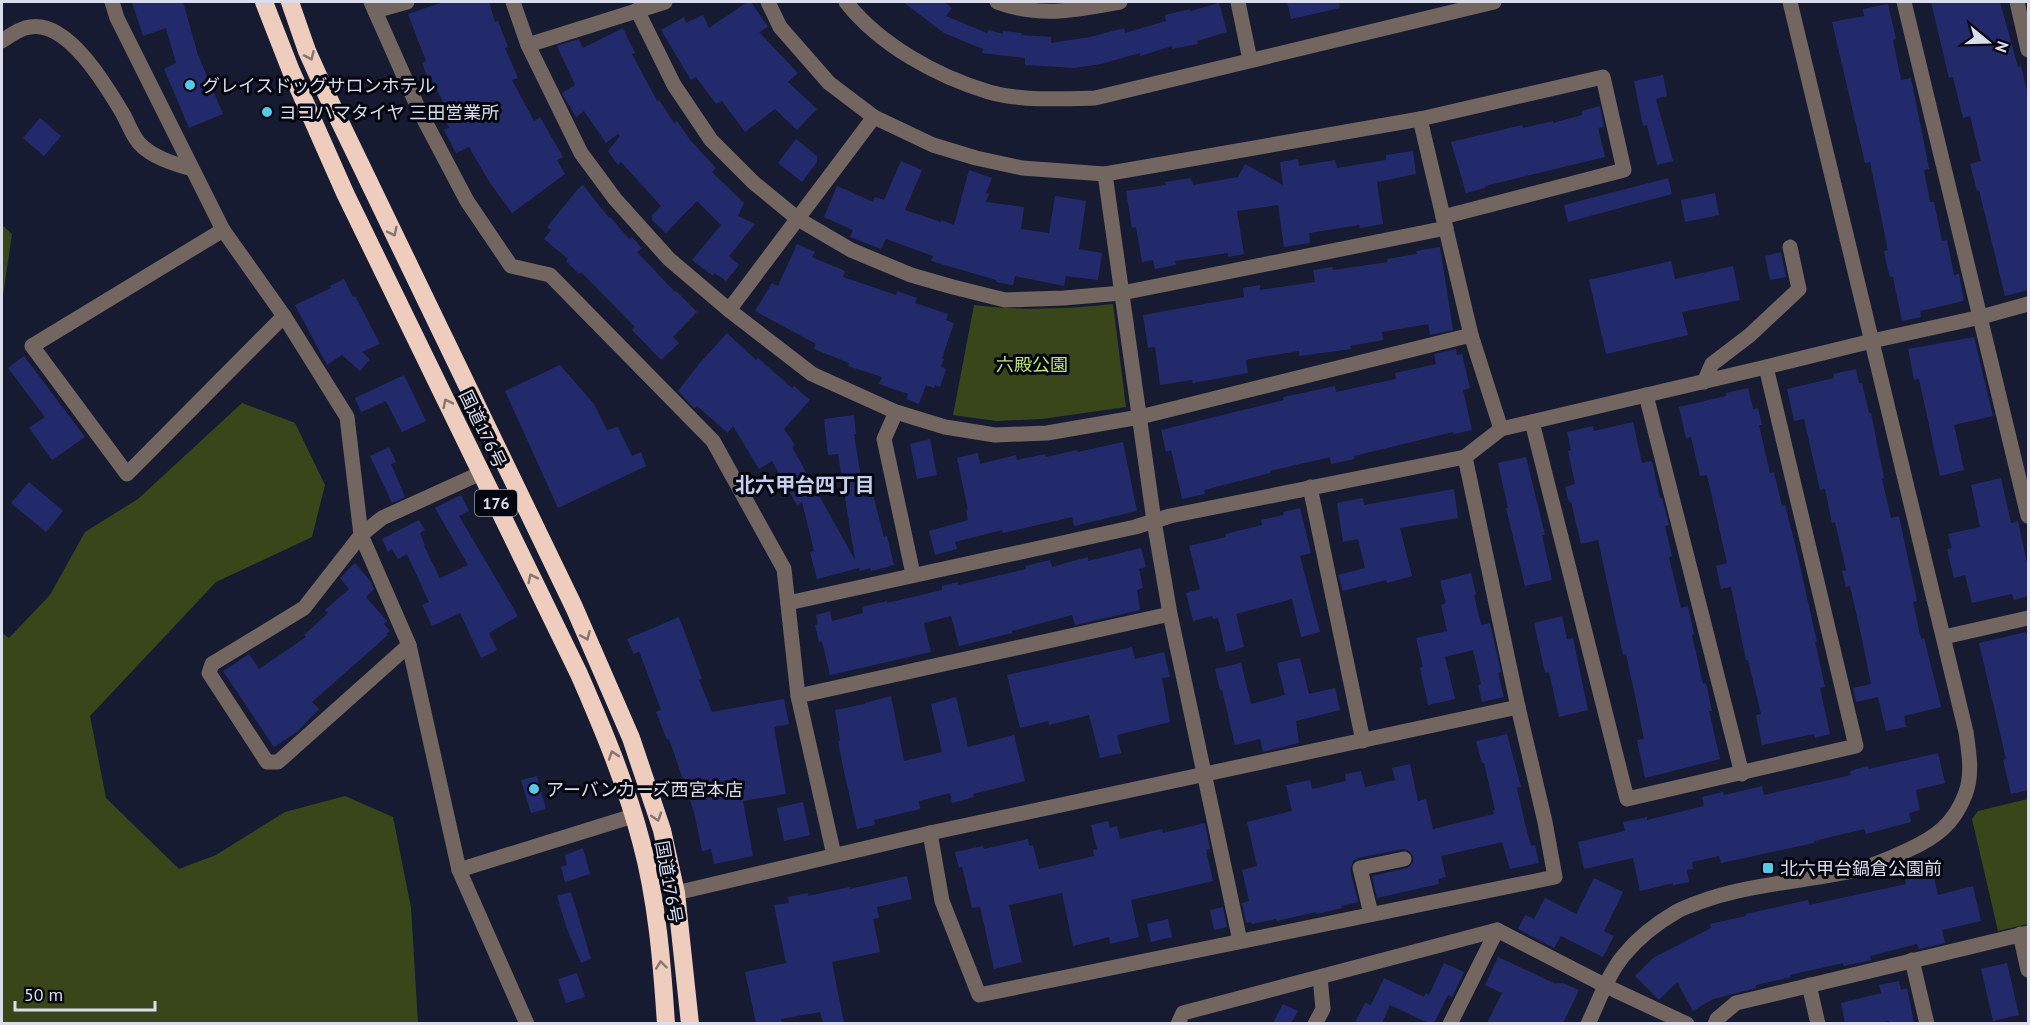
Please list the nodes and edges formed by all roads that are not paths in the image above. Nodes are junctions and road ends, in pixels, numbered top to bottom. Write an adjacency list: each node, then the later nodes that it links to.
1 (112, 2): 25 (street)
2 (264, 2): 46 (highway, 国道176号 / 176, one-way to 2)
3 (290, 2): 67 (highway, 国道176号 / 176, one-way to 67)
4 (408, 2): 17 (street)
5 (513, 2): 20 (street)
6 (665, 2): 18 (street)
7 (768, 2): 23 (street)
8 (846, 2): 22 (street)
9 (997, 2): 16 (street)
10 (1120, 2): 16 (street)
11 (1238, 2): 22 (street)
12 (1494, 2): 22 (street)
13 (1790, 2): 37 (street)
14 (1904, 2): 35 (street)
15 (2017, 2): 21 (street)
16 (1016, 5)
17 (373, 6): 52 (street)
18 (637, 10): 20 (street); 27 (street)
19 (2, 41): 25 (street)
20 (528, 45): 33 (street)
21 (2028, 50)
22 (1250, 60)
23 (874, 117): 26 (street); 27 (street)
24 (1420, 119): 26 (street); 28 (street); 28 (street)
25 (192, 169): 29 (street)
26 (1105, 174): 31 (street)
27 (798, 219): 31 (street); 33 (street)
28 (1444, 223): 31 (street); 36 (street)
29 (222, 230): 34 (street); 34 (street)
30 (1790, 247): 39 (street)
31 (1122, 293): 42 (street)
32 (2028, 304): 35 (street)
33 (729, 310): 41 (street)
34 (284, 316): 50 (street)
35 (1981, 317): 37 (street); 48 (street)
36 (1471, 335): 42 (street); 44 (street)
37 (1872, 340): 38 (street); 55 (street)
38 (1766, 367): 39 (street); 60 (street)
39 (1704, 382): 40 (street)
40 (1646, 395): 43 (street); 60 (street)
41 (896, 412): 42 (street); 51 (street)
42 (1140, 417): 49 (street)
43 (1532, 422): 44 (street); 60 (street)
44 (1501, 429): 45 (street)
45 (1465, 457): 47 (street); 58 (street)
46 (481, 473): 50 (street); 62 (highway, 国道176号 / 176, one-way to 46)
47 (1310, 487): 49 (street); 59 (street)
48 (2028, 516)
49 (1154, 521): 51 (street); 53 (street)
50 (361, 534): 56 (street); 56 (street)
51 (913, 574): 52 (street)
52 (788, 603): 57 (street)
53 (1170, 614): 57 (street); 61 (street)
54 (2028, 618): 55 (street)
55 (1944, 638): 76 (street)
56 (409, 645): 66 (street)
57 (798, 696): 64 (street)
58 (1518, 707): 59 (street); 68 (street)
59 (1364, 741): 61 (street)
60 (1742, 774)
61 (1204, 776): 63 (street); 71 (street)
62 (633, 816): 66 (street); 78 (highway, 国道176号 / 176, one-way to 62)
63 (930, 833): 64 (street); 71 (street)
64 (834, 855): 67 (street)
65 (1404, 859): 68 (street)
66 (459, 870): 77 (street)
67 (676, 893): 79 (highway, 国道176号 / 176)
68 (1371, 914): 71 (street)
69 (1497, 930): 74 (street); 76 (street); 82 (street)
70 (2024, 933): 72 (street); 73 (street)
71 (1240, 941)
72 (1912, 960): 75 (street); 87 (street)
73 (2028, 970)
74 (1320, 977): 80 (street); 81 (street)
75 (1809, 985): 85 (street); 86 (street)
76 (1606, 986): 83 (street); 84 (street)
77 (527, 1023)
78 (666, 1023)
79 (690, 1023)
80 (1178, 1023)
81 (1315, 1023)
82 (1450, 1023)
83 (1587, 1023)
84 (1687, 1023)
85 (1715, 1023)
86 (1818, 1023)
87 (1928, 1023)

